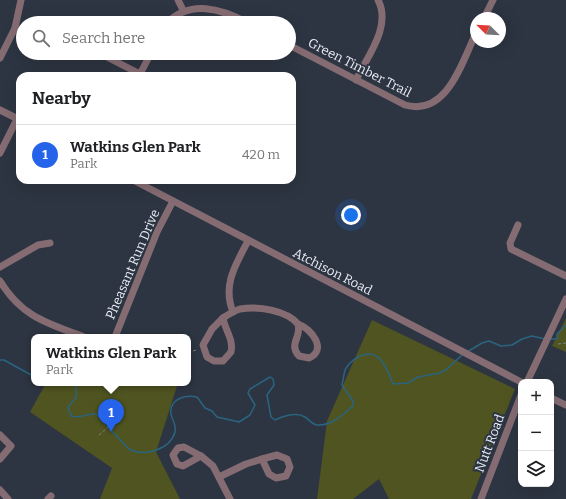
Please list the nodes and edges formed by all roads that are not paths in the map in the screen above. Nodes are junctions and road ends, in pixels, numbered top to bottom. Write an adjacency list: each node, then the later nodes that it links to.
1 (21, 0): 7 (street)
2 (178, 0): 5 (street)
3 (378, 0): 18 (street)
4 (493, 0): 6 (street)
5 (182, 8): 8 (street); 9 (street)
6 (487, 12)
7 (18, 16)
8 (174, 16)
9 (234, 16)
10 (16, 23): 13 (street)
11 (470, 45): 18 (street, Green Timber Trail)
12 (296, 49): 18 (street, Green Timber Trail)
13 (0, 58)
14 (112, 60): 16 (street)
15 (147, 60): 17 (street)
16 (134, 72)
17 (141, 72)
18 (356, 80)
19 (0, 110): 20 (street)
20 (16, 118)
21 (16, 125): 22 (street)
22 (0, 153)
23 (141, 184): 24 (street, Atchison Road)
24 (173, 201): 26 (street, Atchison Road); 36 (street, Pheasant Run Drive)
25 (518, 225): 29 (street)
26 (248, 241): 32 (street); 38 (street, Atchison Road)
27 (50, 243): 28 (street)
28 (0, 267)
29 (566, 276)
30 (0, 281): 35 (street)
31 (566, 299): 37 (street)
32 (233, 312): 33 (street); 34 (street)
33 (223, 318): 33 (street)
34 (298, 324): 34 (street)
35 (77, 334)
36 (116, 334)
37 (528, 379)
38 (518, 380)
39 (554, 399): 41 (street)
40 (518, 403): 50 (street, Nutt Road)
41 (566, 405)
42 (0, 435): 44 (street)
43 (201, 456): 46 (street)
44 (0, 459)
45 (262, 459): 46 (street)
46 (219, 477): 49 (street)
47 (0, 490): 48 (street)
48 (8, 499)
49 (230, 499)
50 (480, 499)

